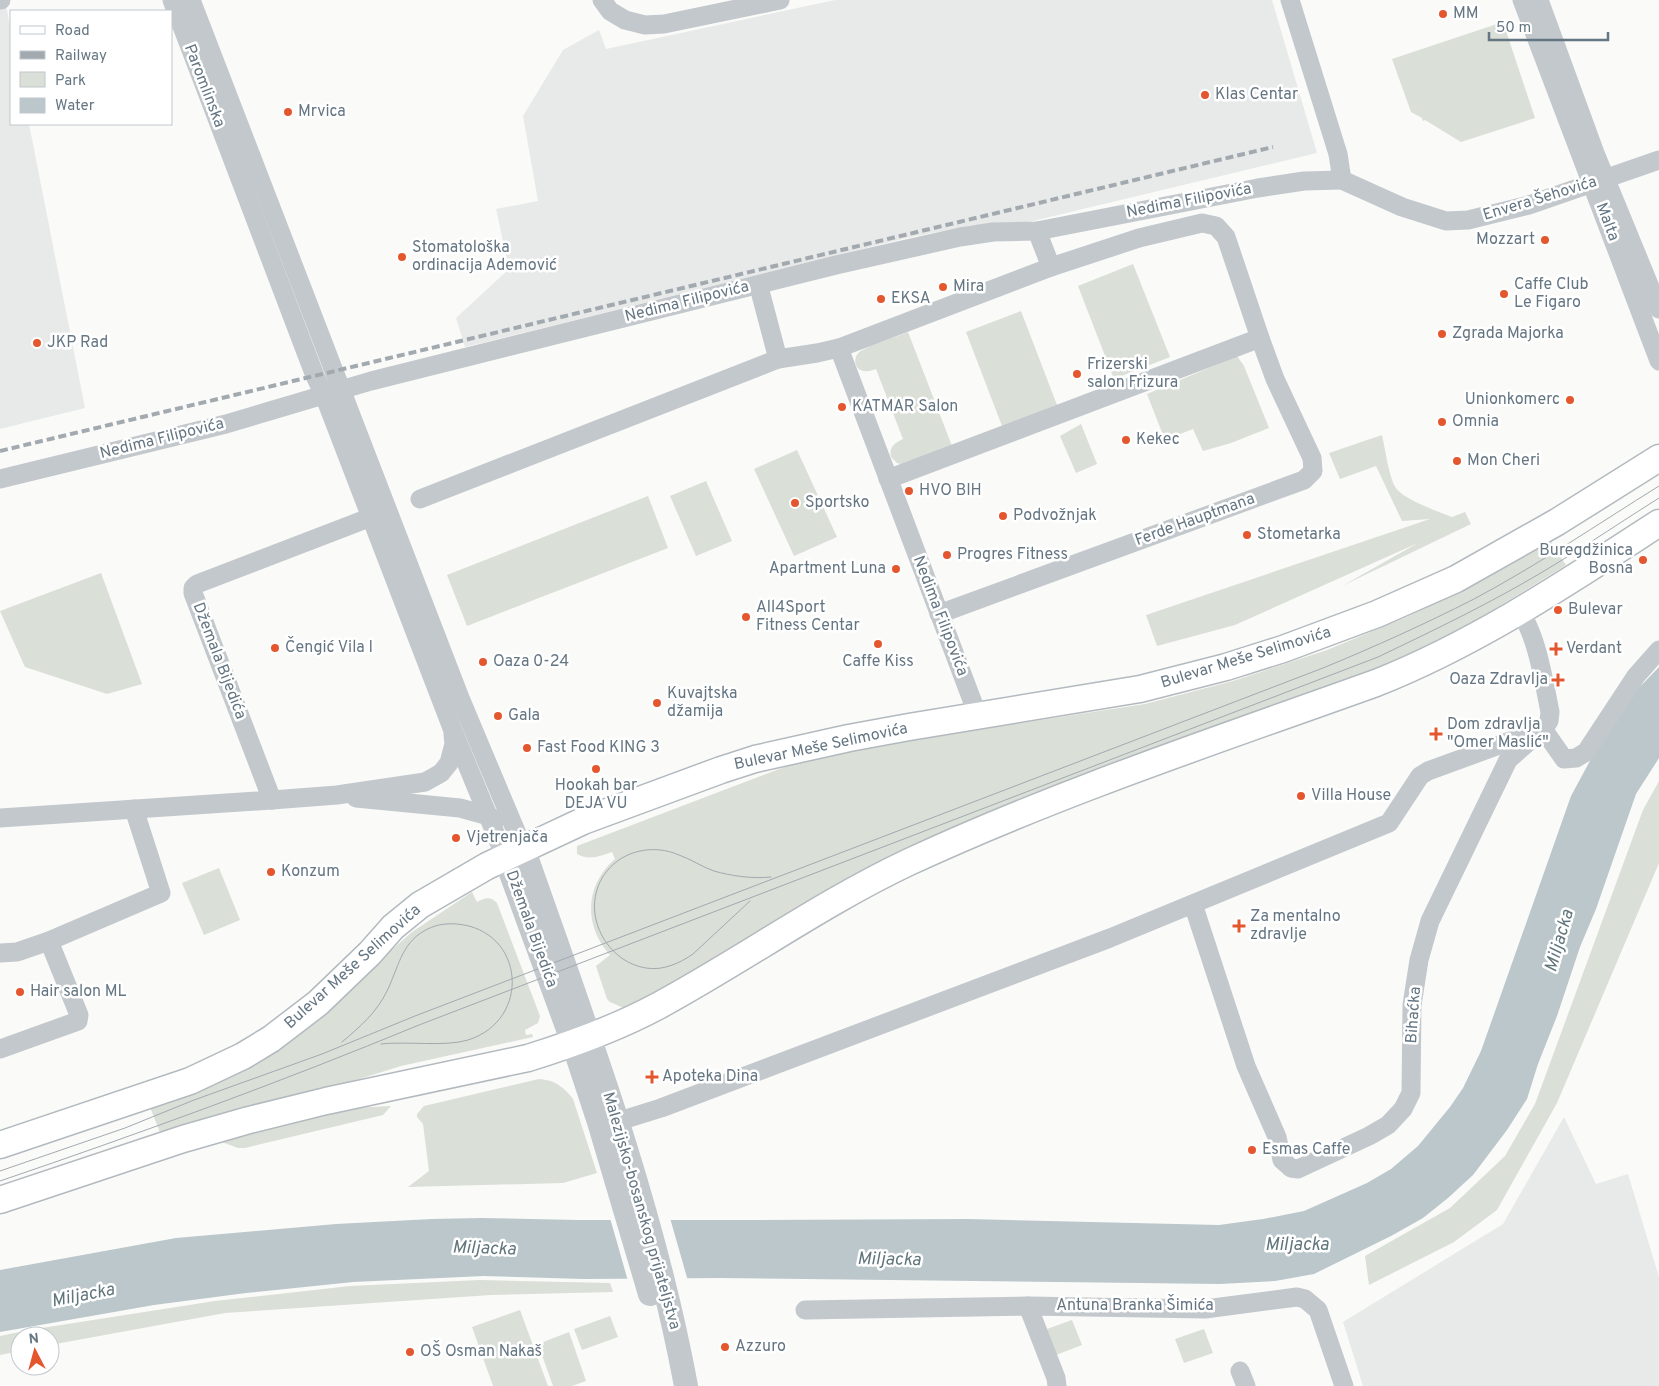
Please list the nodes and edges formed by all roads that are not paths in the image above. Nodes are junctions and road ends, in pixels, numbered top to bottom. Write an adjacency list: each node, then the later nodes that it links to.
1 (172, 0): 10 (street, Paromlinska)
2 (190, 0): 10 (street, Paromlinska)
3 (602, 0): 8 (street)
4 (780, 0): 8 (street)
5 (1290, 0): 11 (street)
6 (1522, 0): 12 (street, Malta)
7 (1539, 0): 12 (street, Malta)
8 (756, 2)
9 (1659, 160): 12 (street, Envera Šehovića)
10 (246, 169): 24 (street)
11 (1342, 180): 12 (street, Envera Šehovića); 13 (street, Nedima Filipovića)
12 (1599, 182): 19 (street, Malta); 23 (street, Malta)
13 (1236, 193): 14 (street); 15 (street, Nedima Filipovića)
14 (1202, 224): 16 (street, Nedima Filipovića); 17 (street, Nedima Filipovića)
15 (1037, 231): 17 (street); 24 (street, Nedima Filipovića)
16 (1226, 237): 20 (street, Ferde Hauptmana)
17 (1051, 267): 21 (street, Nedima Filipovića)
18 (760, 291): 22 (street, Nedima Filipovića)
19 (1659, 309)
20 (1260, 338): 27 (street); 32 (street, Ferde Hauptmana)
21 (838, 348): 22 (street, Nedima Filipovića); 27 (street, Nedima Filipovića)
22 (778, 359): 28 (street, Nedima Filipovića)
23 (1659, 361)
24 (332, 393): 26 (street, Nedima Filipovića); 29 (street, Džemala Bijedića)
25 (1659, 458): 34 (main road, Bulevar Meše Selimovića)
26 (0, 480)
27 (888, 480): 32 (street, Nedima Filipovića)
28 (420, 499)
29 (379, 514): 35 (street, Džemala Bijedića); 38 (street, Džemala Bijedića); 42 (street, Džemala Bijedića)
30 (1659, 523): 31 (main road)
31 (1519, 611): 36 (street); 46 (main road)
32 (939, 614): 34 (street, Nedima Filipovića)
33 (1659, 650): 36 (street)
34 (978, 716): 42 (main road, Bulevar Meše Selimovića)
35 (452, 728): 37 (street, Džemala Bijedića); 40 (street, Džemala Bijedića)
36 (1543, 729): 43 (street); 43 (street, Bihaćka)
37 (337, 795): 38 (street, Džemala Bijedića); 40 (street, Džemala Bijedića)
38 (272, 800): 39 (street, Džemala Bijedića)
39 (134, 809): 41 (street, Džemala Bijedića); 44 (street)
40 (489, 816): 42 (street, Džemala Bijedića)
41 (0, 818)
42 (514, 853): 46 (street, Džemala Bijedića); 49 (main road, Bulevar Meše Selimovića)
43 (1193, 904): 48 (street)
44 (49, 941): 45 (street); 47 (street)
45 (6, 955)
46 (581, 1040): 48 (street, Malezijsko-bosanskog prijateljstva); 50 (street, Malezijsko-bosanskog prijateljstva); 51 (main road)
47 (0, 1049)
48 (616, 1122): 50 (street, Malezijsko-bosanskog prijateljstva)
49 (0, 1144)
50 (629, 1193): 54 (street, Malezijsko-bosanskog prijateljstva)
51 (0, 1200)
52 (1028, 1306): 53 (street, Antuna Branka Šimića); 55 (street, Antuna Branka Šimića); 56 (street, Antuna Branka Šimića)
53 (805, 1310)
54 (686, 1386)
55 (1057, 1386)
56 (1344, 1386)

